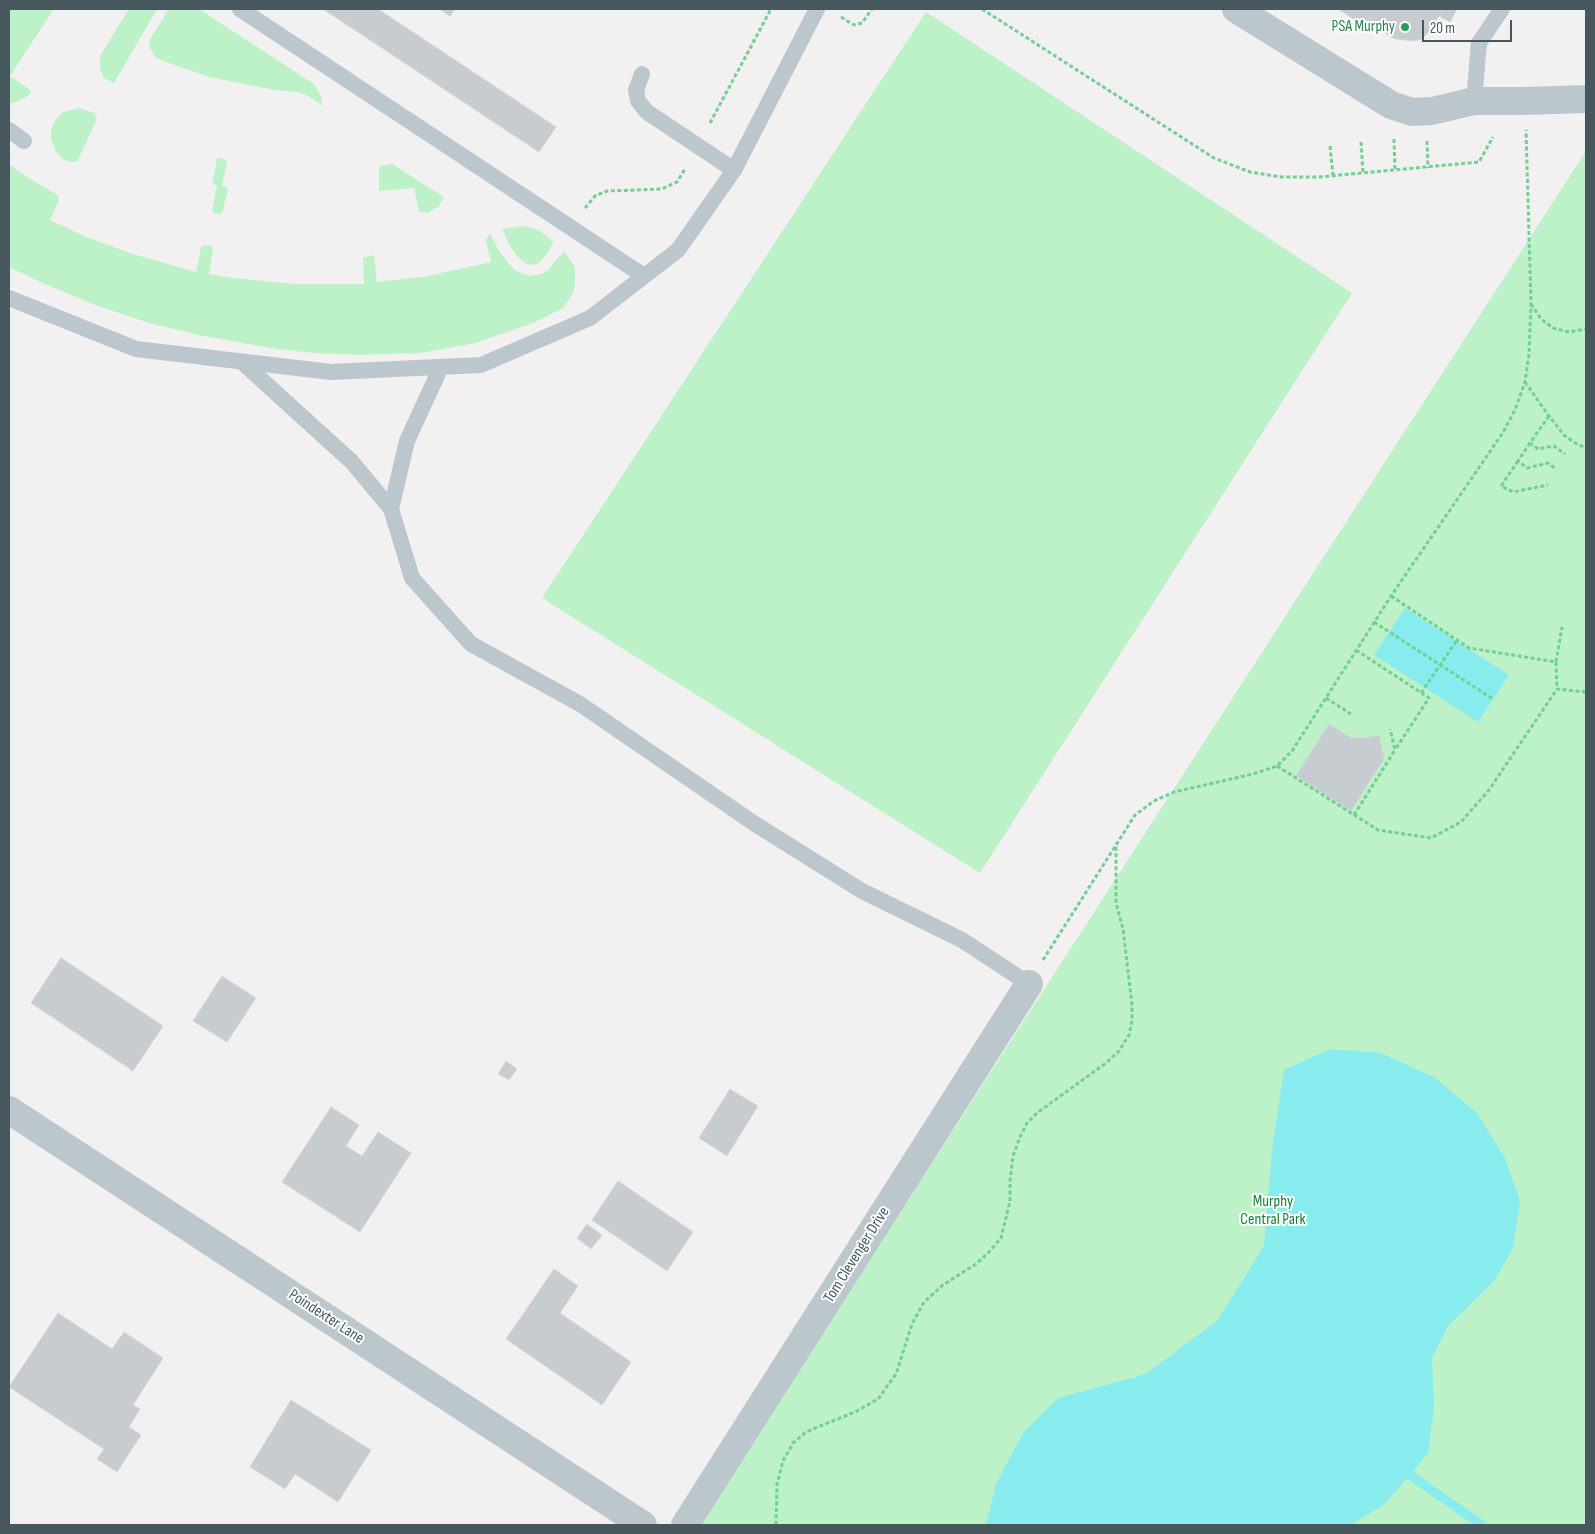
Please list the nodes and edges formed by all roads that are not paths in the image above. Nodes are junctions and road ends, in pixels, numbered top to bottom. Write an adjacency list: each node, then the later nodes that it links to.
1 (240, 9): 11 (lane)
2 (817, 9): 10 (lane)
3 (1236, 9): 7 (street)
4 (1502, 9): 7 (lane)
5 (642, 74): 10 (lane)
6 (1586, 99): 7 (street)
7 (1474, 101)
8 (9, 130): 9 (lane)
9 (24, 141)
10 (734, 170): 11 (lane)
11 (644, 276): 14 (lane)
12 (9, 298): 13 (lane)
13 (242, 362): 14 (lane); 15 (lane)
14 (441, 366): 15 (lane)
15 (391, 508): 16 (lane)
16 (1029, 984): 19 (street, Tom Clevenger Drive)
17 (9, 1110): 18 (street, Poindexter Lane)
18 (642, 1525)
19 (685, 1525)

